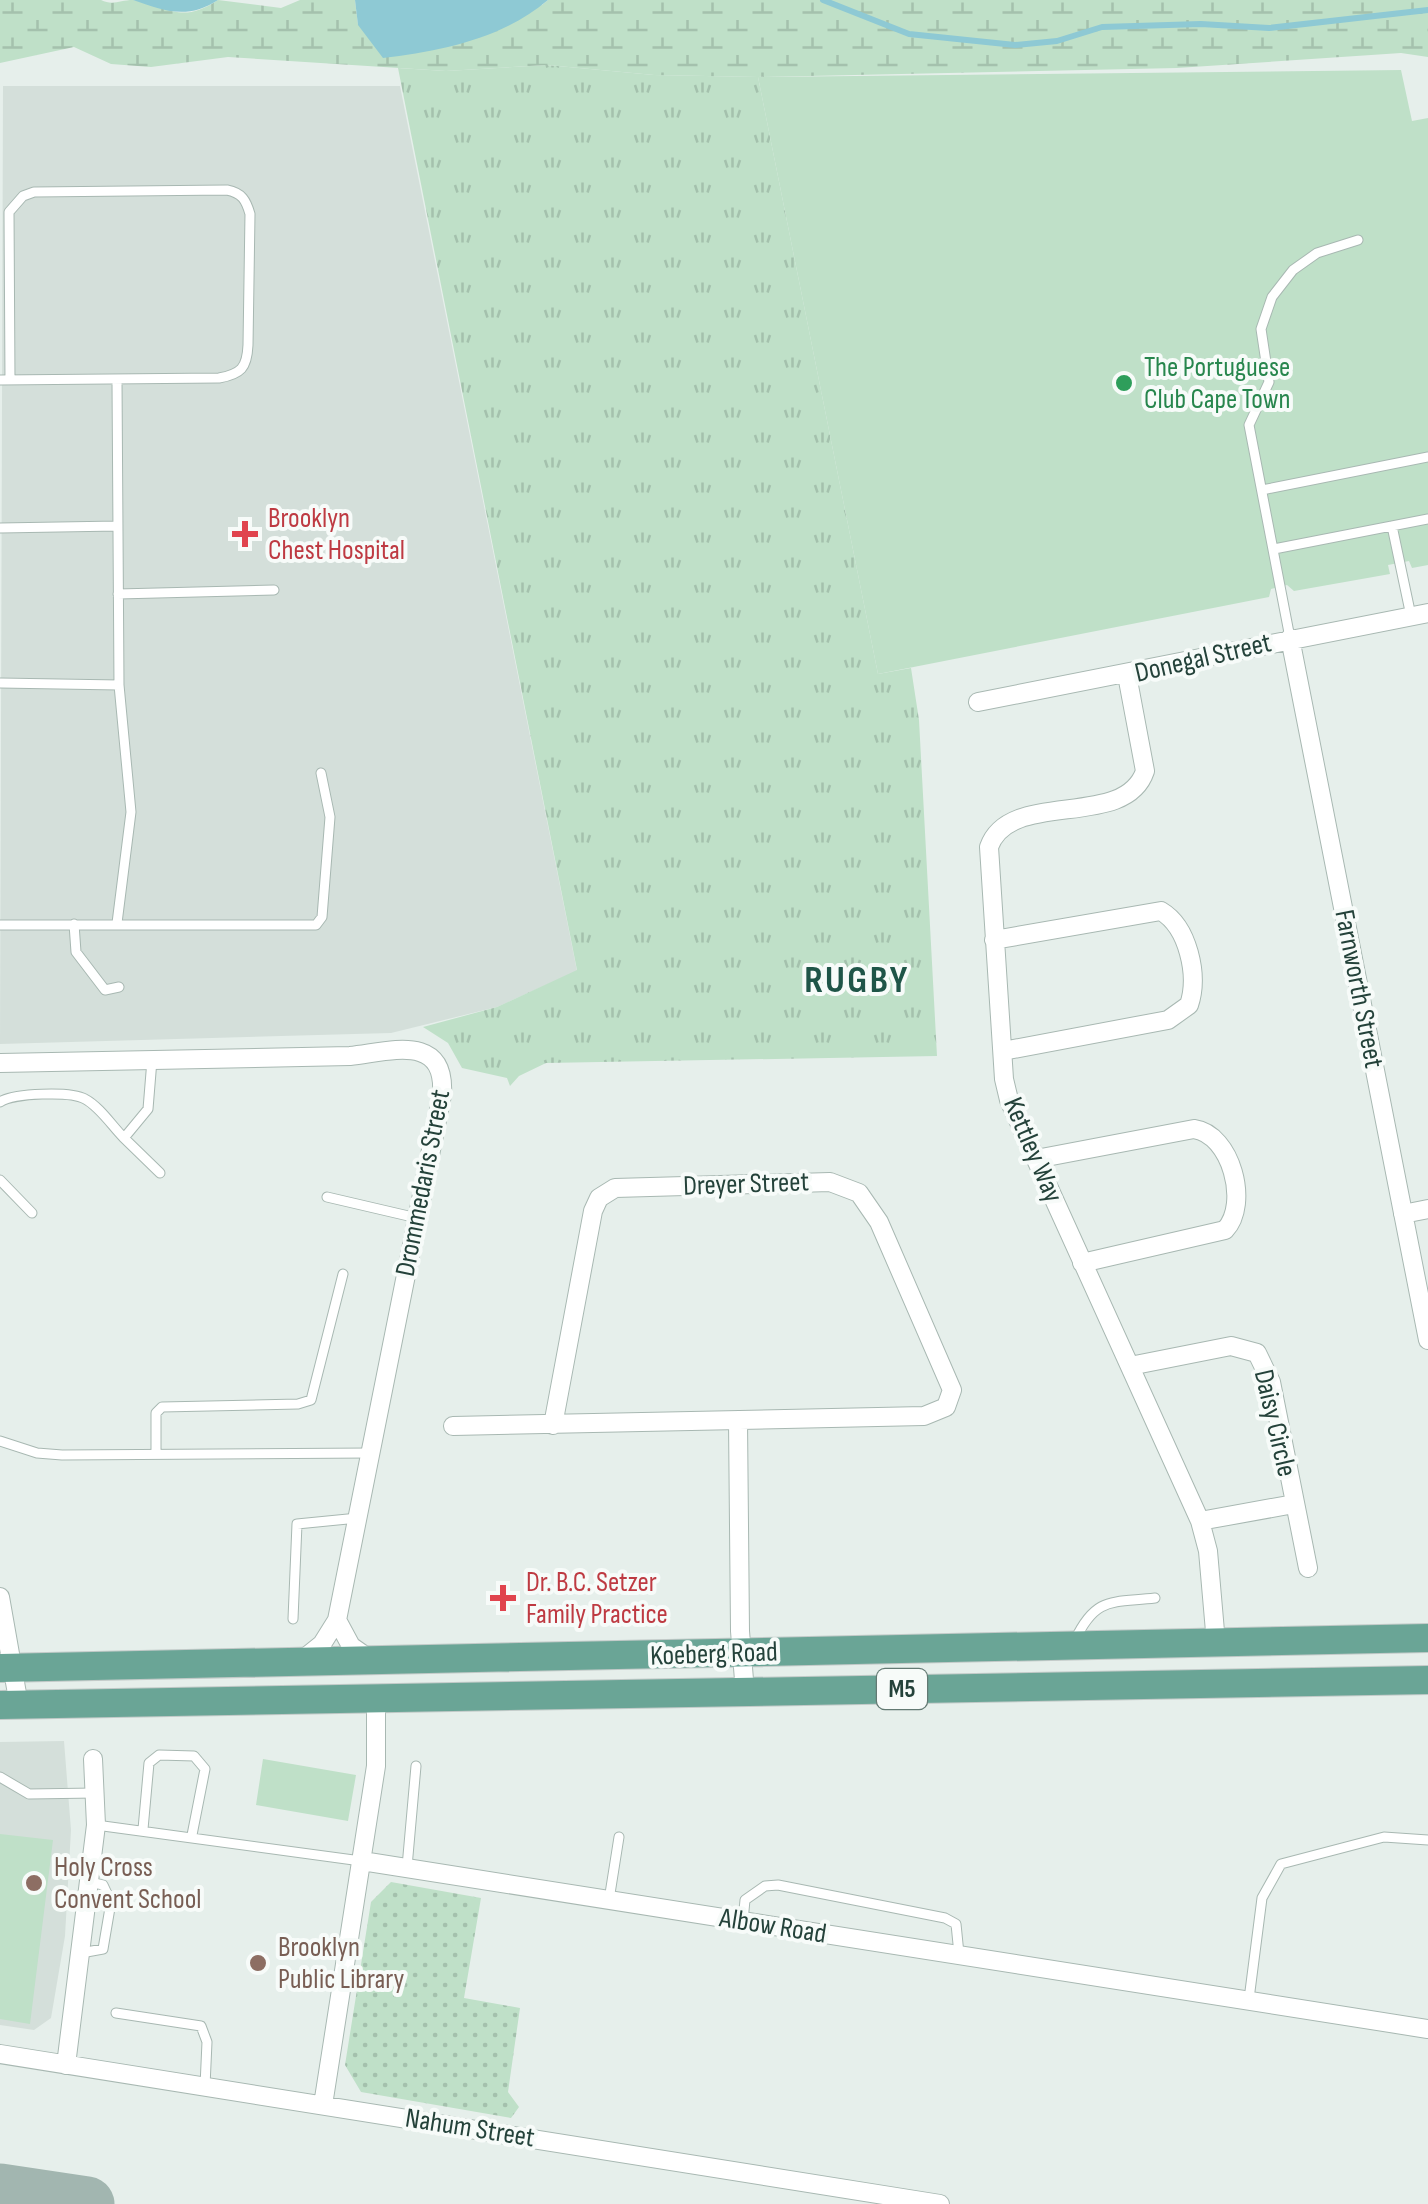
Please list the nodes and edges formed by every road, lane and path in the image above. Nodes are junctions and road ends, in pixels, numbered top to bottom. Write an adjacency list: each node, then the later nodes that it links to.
1 (1358, 240): 5 (lane)
2 (5, 380): 3 (lane); 3 (lane)
3 (118, 381): 7 (lane)
4 (1428, 457): 5 (lane)
5 (1262, 490): 10 (lane)
6 (1428, 519): 8 (lane)
7 (118, 526): 9 (lane); 12 (lane)
8 (1392, 526): 10 (lane); 13 (lane)
9 (0, 528)
10 (1274, 549): 14 (lane)
11 (274, 590): 12 (lane)
12 (118, 594): 17 (lane)
13 (1419, 614): 14 (street, Donegal Street)
14 (1290, 638): 15 (street, Donegal Street); 36 (street, Farnworth Street)
15 (1127, 675): 18 (street, Donegal Street); 23 (street, Kettley Way)
16 (0, 683): 17 (lane)
17 (118, 685): 20 (lane)
18 (978, 702)
19 (321, 773): 20 (lane)
20 (117, 923): 21 (lane)
21 (74, 924): 22 (lane); 24 (lane)
22 (0, 925)
23 (994, 940): 25 (street, Kettley Way); 25 (street)
24 (120, 987)
25 (1003, 1051): 30 (street, Kettley Way)
26 (152, 1060): 27 (street, Drommedaris Street); 29 (lane); 37 (street, Drommedaris Street)
27 (0, 1063)
28 (0, 1102): 29 (lane)
29 (124, 1138): 31 (lane)
30 (1036, 1159): 38 (street, Kettley Way); 38 (street)
31 (160, 1173)
32 (0, 1180): 35 (lane)
33 (327, 1196): 37 (lane)
34 (1428, 1210): 36 (street)
35 (32, 1212)
36 (1403, 1214): 40 (street, Farnworth Street)
37 (417, 1218): 47 (street, Drommedaris Street)
38 (1082, 1263): 41 (street, Kettley Way)
39 (343, 1274): 46 (lane)
40 (1428, 1340)
41 (1130, 1366): 48 (street, Daisy Circle); 50 (street, Kettley Way)
42 (738, 1420): 44 (street, Dreyer Street); 44 (street, Dreyer Street); 59 (street)
43 (454, 1426): 44 (street, Dreyer Street)
44 (553, 1426)
45 (0, 1441): 46 (lane)
46 (156, 1454): 47 (lane)
47 (371, 1454): 49 (street, Drommedaris Street)
48 (1294, 1504): 50 (street, Daisy Circle); 51 (street, Daisy Circle)
49 (358, 1518): 54 (lane); 55 (street, Drommedaris Street)
50 (1200, 1521): 57 (street, Kettley Way)
51 (1308, 1568)
52 (0, 1597): 62 (street)
53 (1156, 1598): 58 (lane)
54 (293, 1619)
55 (337, 1620): 60 (street); 61 (street, Drommedaris Street)
56 (1428, 1638): 57 (main road, Koeberg Road / M5)
57 (1216, 1643): 58 (main road, Koeberg Road / M5)
58 (1072, 1646): 59 (main road, Koeberg Road / M5)
59 (743, 1652): 60 (main road, Koeberg Road / M5); 64 (street)
60 (373, 1661): 61 (main road, Koeberg Road / M5)
61 (298, 1662): 62 (main road, Koeberg Road / M5)
62 (6, 1668): 66 (street)
63 (1428, 1680): 64 (main road, Koeberg Road / M5)
64 (745, 1692): 65 (main road, Koeberg Road / M5)
65 (376, 1699): 66 (main road, Koeberg Road / M5); 76 (street)
66 (10, 1705)
67 (93, 1759): 70 (street)
68 (416, 1766): 77 (lane)
69 (0, 1776): 70 (lane)
70 (95, 1793): 71 (street)
71 (96, 1824): 72 (lane); 85 (street)
72 (143, 1829): 73 (lane); 73 (lane)
73 (192, 1835): 76 (lane)
74 (619, 1836): 78 (lane)
75 (1428, 1840): 81 (lane)
76 (362, 1862): 77 (street, Albow Road); 87 (street)
77 (406, 1868): 78 (street, Albow Road)
78 (609, 1900): 79 (street, Albow Road)
79 (743, 1921): 80 (street, Albow Road); 80 (lane)
80 (958, 1956): 81 (street, Albow Road)
81 (1248, 2002): 83 (street, Albow Road)
82 (116, 2012): 86 (lane)
83 (1428, 2029)
84 (0, 2054): 85 (street, Nahum Street)
85 (66, 2064): 86 (street, Nahum Street)
86 (205, 2086): 87 (street, Nahum Street)
87 (323, 2105): 88 (street, Nahum Street)
88 (940, 2204)

